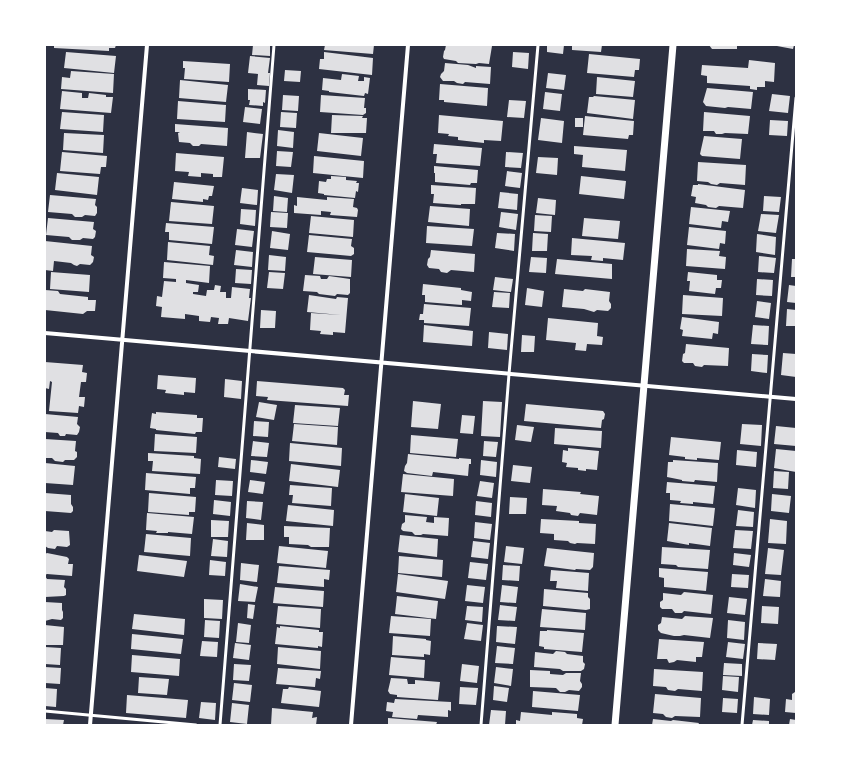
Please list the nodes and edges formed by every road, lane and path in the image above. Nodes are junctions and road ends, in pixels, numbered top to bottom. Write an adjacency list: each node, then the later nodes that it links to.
1 (148, 45): 8 (street)
2 (274, 45): 9 (lane)
3 (408, 45): 10 (street)
4 (538, 45): 11 (lane)
5 (673, 45): 12 (street)
6 (796, 98): 13 (lane)
7 (45, 333): 8 (street)
8 (122, 340): 9 (street); 16 (street)
9 (251, 351): 10 (street); 19 (lane)
10 (382, 362): 11 (street); 20 (street)
11 (509, 374): 12 (street); 21 (lane)
12 (644, 385): 13 (street); 22 (street)
13 (770, 396): 14 (street); 23 (lane)
14 (796, 399)
15 (45, 711): 16 (lane)
16 (91, 716): 17 (street); 18 (lane)
17 (90, 725)
18 (196, 725)
19 (220, 725)
20 (351, 725)
21 (481, 725)
22 (615, 725)
23 (742, 725)

